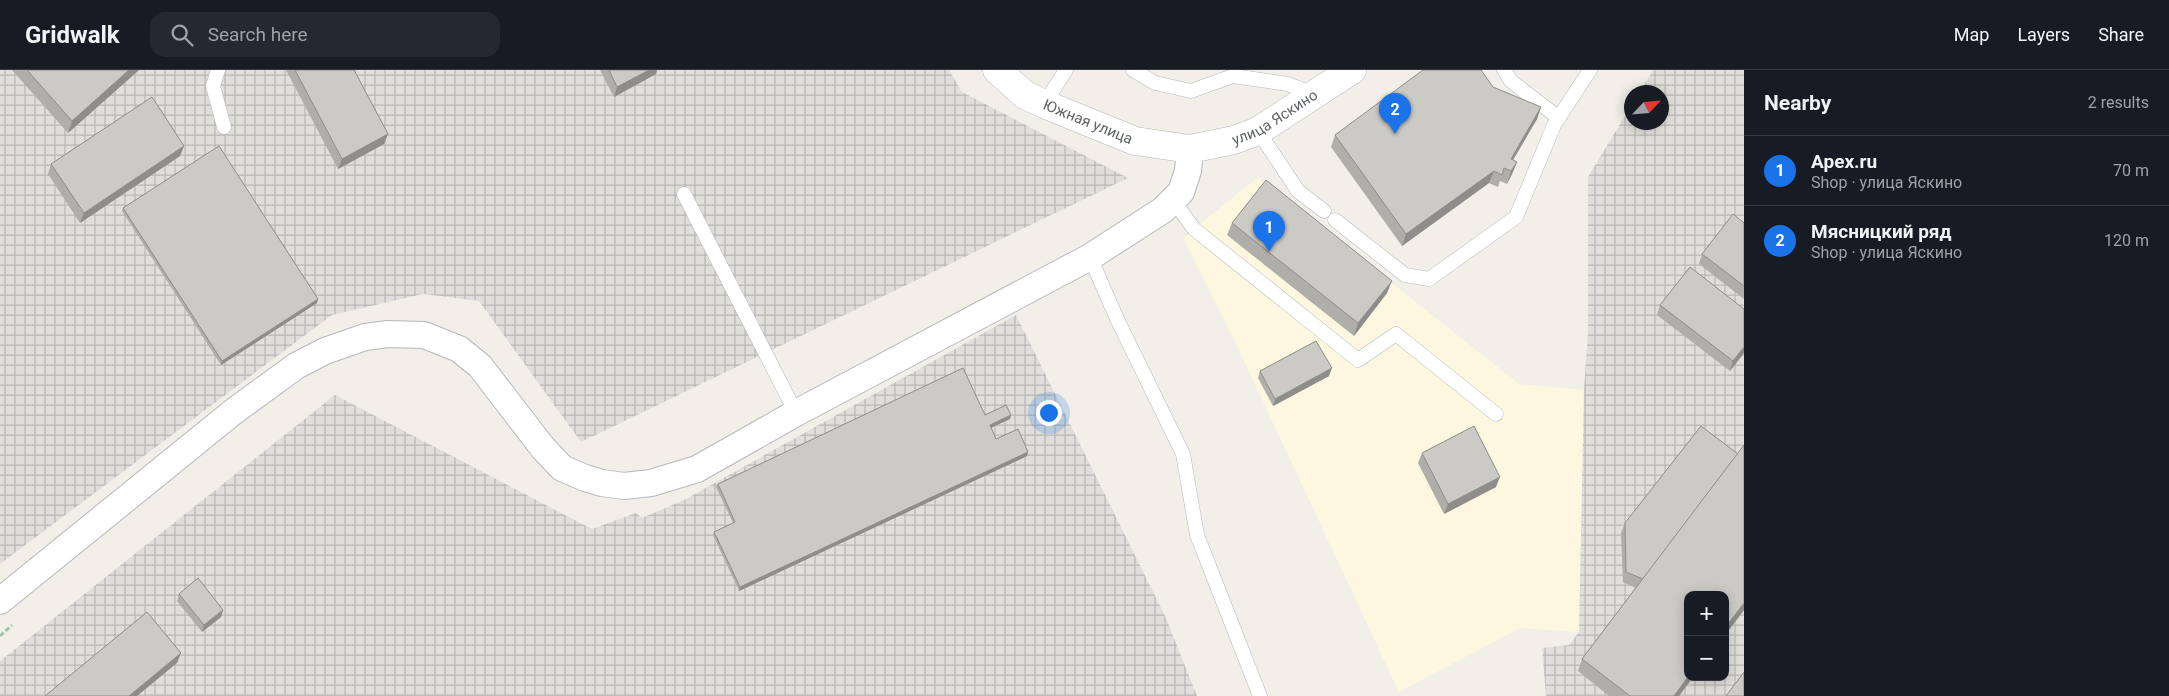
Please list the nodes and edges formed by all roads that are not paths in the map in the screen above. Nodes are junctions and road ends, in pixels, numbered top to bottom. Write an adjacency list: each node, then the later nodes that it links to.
1 (218, 70): 11 (lane)
2 (997, 70): 9 (street, Южная улица)
3 (1066, 70): 9 (lane)
4 (1133, 70): 8 (lane)
5 (1352, 70): 8 (street, улица Яскино)
6 (1504, 70): 10 (lane)
7 (1590, 70): 10 (lane)
8 (1315, 95): 12 (street, улица Яскино)
9 (1044, 104): 13 (street, Южная улица)
10 (1559, 118): 12 (lane)
11 (224, 127)
12 (1258, 131): 13 (street, улица Яскино)
13 (1190, 149): 15 (street)
14 (684, 194): 17 (lane)
15 (1172, 200): 16 (street); 18 (lane)
16 (1090, 257): 17 (street); 20 (lane)
17 (796, 414): 19 (street)
18 (1496, 414)
19 (0, 601)
20 (1260, 696)

